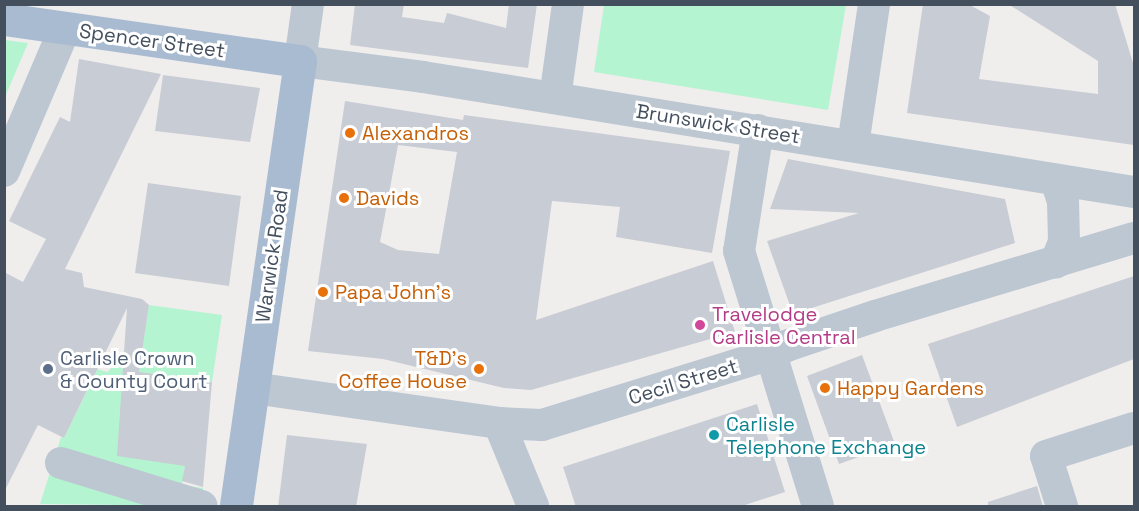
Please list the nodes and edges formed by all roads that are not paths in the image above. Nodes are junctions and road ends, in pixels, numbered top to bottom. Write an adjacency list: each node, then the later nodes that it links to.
1 (308, 4): 6 (street, Warwick Road)
2 (568, 4): 7 (street)
3 (874, 4): 9 (street)
4 (4, 19): 5 (main road, Spencer Street)
5 (65, 28): 6 (main road, Spencer Street); 10 (street)
6 (300, 61): 7 (street, Brunswick Street); 16 (main road, Warwick Road)
7 (555, 98): 8 (street, Brunswick Street)
8 (758, 130): 9 (street, Brunswick Street); 15 (street)
9 (853, 145): 11 (street, Brunswick Street)
10 (4, 171)
11 (1056, 180): 12 (street, Brunswick Street); 14 (street)
12 (1134, 192)
13 (1134, 238): 14 (street, Cecil Street)
14 (1056, 262): 15 (street, Cecil Street)
15 (771, 354): 17 (street, Cecil Street); 23 (street)
16 (253, 388): 17 (street, Cecil Street); 21 (main road, Warwick Road)
17 (499, 423): 22 (street)
18 (1134, 428): 24 (street)
19 (61, 463): 20 (street)
20 (202, 507)
21 (236, 507)
22 (533, 507)
23 (819, 507)
24 (1062, 507)

